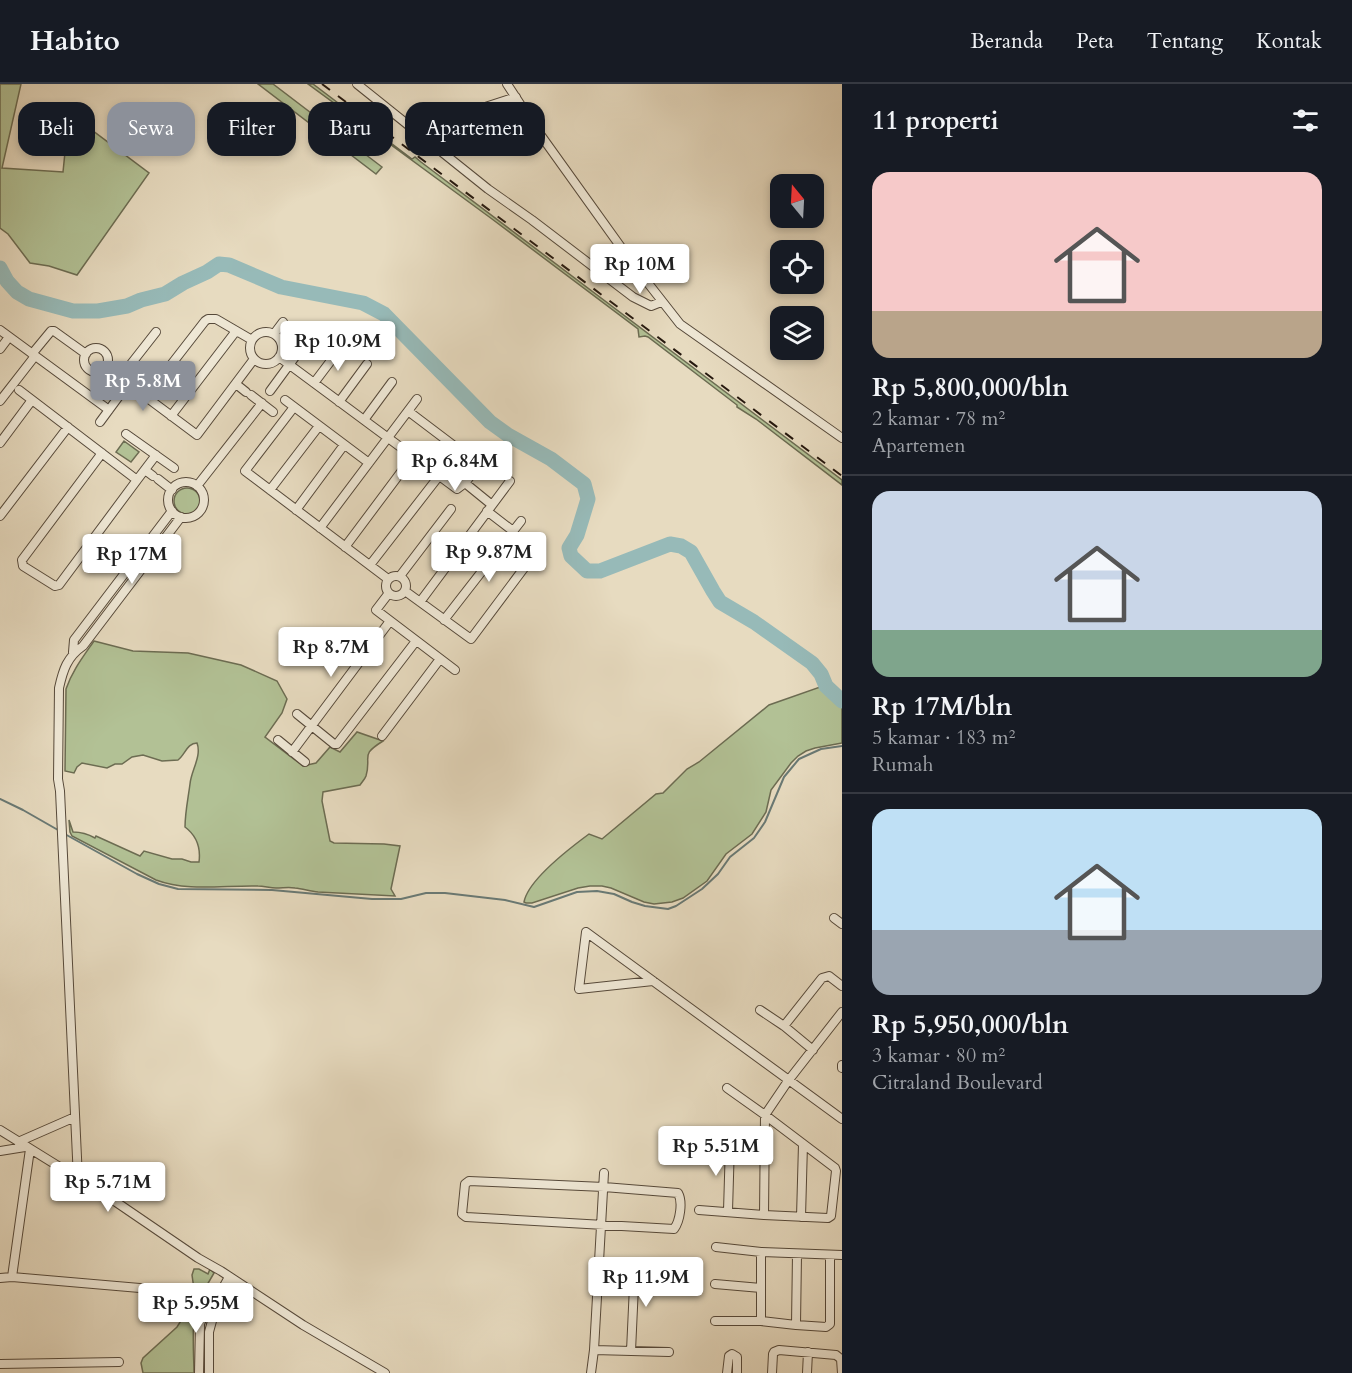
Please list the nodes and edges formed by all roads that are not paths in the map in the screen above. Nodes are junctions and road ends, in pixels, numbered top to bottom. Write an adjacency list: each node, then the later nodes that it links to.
1 (357, 84): 5 (street)
2 (507, 84): 3 (street)
3 (516, 97): 4 (street); 5 (street)
4 (501, 102)
5 (661, 302): 49 (street)
6 (283, 322): 11 (street)
7 (0, 330): 12 (street)
8 (236, 331): 13 (street); 31 (street); 41 (street)
9 (314, 331): 23 (street)
10 (156, 332): 25 (street)
11 (274, 334): 13 (street); 20 (street)
12 (9, 337): 16 (street); 19 (street)
13 (252, 340): 21 (street)
14 (110, 342): 17 (street)
15 (342, 346): 27 (street)
16 (0, 349)
17 (104, 351): 18 (street); 24 (street)
18 (86, 354): 19 (street); 24 (street)
19 (34, 355): 35 (street); 39 (street)
20 (279, 357): 21 (street); 23 (street)
21 (255, 359): 28 (street)
22 (367, 364): 36 (street)
23 (288, 365): 27 (street); 30 (street)
24 (105, 368): 25 (street)
25 (124, 381): 31 (street); 39 (street)
26 (392, 382): 43 (street)
27 (314, 383): 36 (street)
28 (236, 384): 37 (street); 41 (street)
29 (19, 390): 33 (street)
30 (270, 391)
31 (146, 397): 41 (street)
32 (417, 399): 40 (street)
33 (32, 400): 46 (street); 50 (street)
34 (285, 400): 38 (street)
35 (0, 401)
36 (339, 402): 43 (street)
37 (262, 404): 42 (street); 62 (street)
38 (294, 407): 42 (street); 45 (street)
39 (109, 410): 44 (street)
40 (408, 411): 48 (street); 61 (street)
41 (171, 416)
42 (278, 416): 64 (street)
43 (364, 420): 48 (street)
44 (100, 422)
45 (319, 426): 51 (street); 64 (street)
46 (68, 427): 52 (street); 69 (street)
47 (126, 434): 53 (street)
48 (388, 438): 54 (street); 55 (street)
49 (842, 438)
50 (0, 443)
51 (344, 445): 55 (street); 67 (street)
52 (102, 453): 59 (street); 59 (street)
53 (156, 455): 56 (street); 57 (street)
54 (413, 456): 58 (street); 74 (street)
55 (369, 464): 72 (street)
56 (174, 468)
57 (145, 470): 59 (street); 63 (street)
58 (439, 476): 61 (street); 76 (street)
59 (138, 480)
60 (510, 481): 65 (street)
61 (465, 483): 65 (street)
62 (197, 486): 63 (street); 70 (street)
63 (172, 490): 68 (street)
64 (270, 490): 67 (street)
65 (490, 508): 73 (street); 81 (street)
66 (451, 509): 77 (street)
67 (296, 510): 72 (street)
68 (172, 511): 70 (street); 85 (street)
69 (0, 516)
70 (181, 518): 85 (street)
71 (521, 521): 73 (street)
72 (320, 528): 74 (street)
73 (513, 531): 82 (street)
74 (345, 547): 76 (street)
75 (533, 556): 82 (street)
76 (370, 565): 78 (street)
77 (400, 576): 78 (street); 79 (street)
78 (388, 579): 80 (street)
79 (405, 591): 80 (street); 81 (street)
80 (389, 593): 83 (street)
81 (420, 602): 82 (street)
82 (444, 620)
83 (390, 621): 84 (street); 89 (street)
84 (416, 641): 86 (street); 89 (street)
85 (74, 652): 105 (street)
86 (440, 659): 87 (street); 90 (street)
87 (455, 670)
88 (297, 714): 89 (street)
89 (311, 726): 92 (street)
90 (382, 736)
91 (278, 740): 92 (street)
92 (292, 752): 93 (street)
93 (305, 762)
94 (834, 918): 95 (street)
95 (842, 924)
96 (653, 981): 96 (street); 102 (street)
97 (842, 986): 100 (street)
98 (760, 1010): 100 (street)
99 (842, 1012): 101 (street)
100 (784, 1026): 101 (street)
101 (813, 1050): 102 (street)
102 (788, 1081): 104 (street); 106 (street)
103 (728, 1088): 104 (street)
104 (765, 1115): 109 (street); 111 (street)
105 (75, 1117): 112 (street); 115 (street)
106 (842, 1119)
107 (0, 1130): 112 (street)
108 (715, 1142): 110 (street)
109 (765, 1142): 110 (street); 119 (street)
110 (730, 1143): 118 (street)
111 (803, 1144): 120 (street); 120 (street)
112 (24, 1146): 113 (street); 115 (street); 128 (street)
113 (0, 1151)
114 (604, 1173): 116 (street)
115 (78, 1179): 129 (street)
116 (603, 1187): 121 (street); 121 (street); 121 (street)
117 (699, 1210): 118 (street)
118 (728, 1211): 119 (street)
119 (764, 1215): 120 (street)
120 (801, 1217)
121 (601, 1226): 138 (street)
122 (716, 1248): 123 (street)
123 (761, 1252): 124 (street); 132 (street)
124 (797, 1254): 125 (street); 137 (street)
125 (830, 1255): 126 (street); 137 (street)
126 (842, 1255)
127 (635, 1264): 139 (street)
128 (12, 1277): 130 (street); 133 (street)
129 (229, 1277): 134 (street); 146 (street)
130 (0, 1278)
131 (715, 1284): 132 (street)
132 (761, 1288): 136 (street)
133 (163, 1290)
134 (218, 1297): 144 (street); 145 (street)
135 (715, 1321): 136 (street)
136 (761, 1321): 137 (street)
137 (796, 1325)
138 (594, 1350): 139 (street); 147 (street)
139 (631, 1351): 141 (street)
140 (808, 1352): 150 (street); 151 (street); 152 (street)
141 (669, 1353)
142 (119, 1362): 143 (street)
143 (0, 1364)
144 (199, 1373)
145 (209, 1373)
146 (385, 1373)
147 (591, 1373)
148 (727, 1373): 149 (street)
149 (737, 1373)
150 (772, 1373)
151 (807, 1373)
152 (842, 1373)

